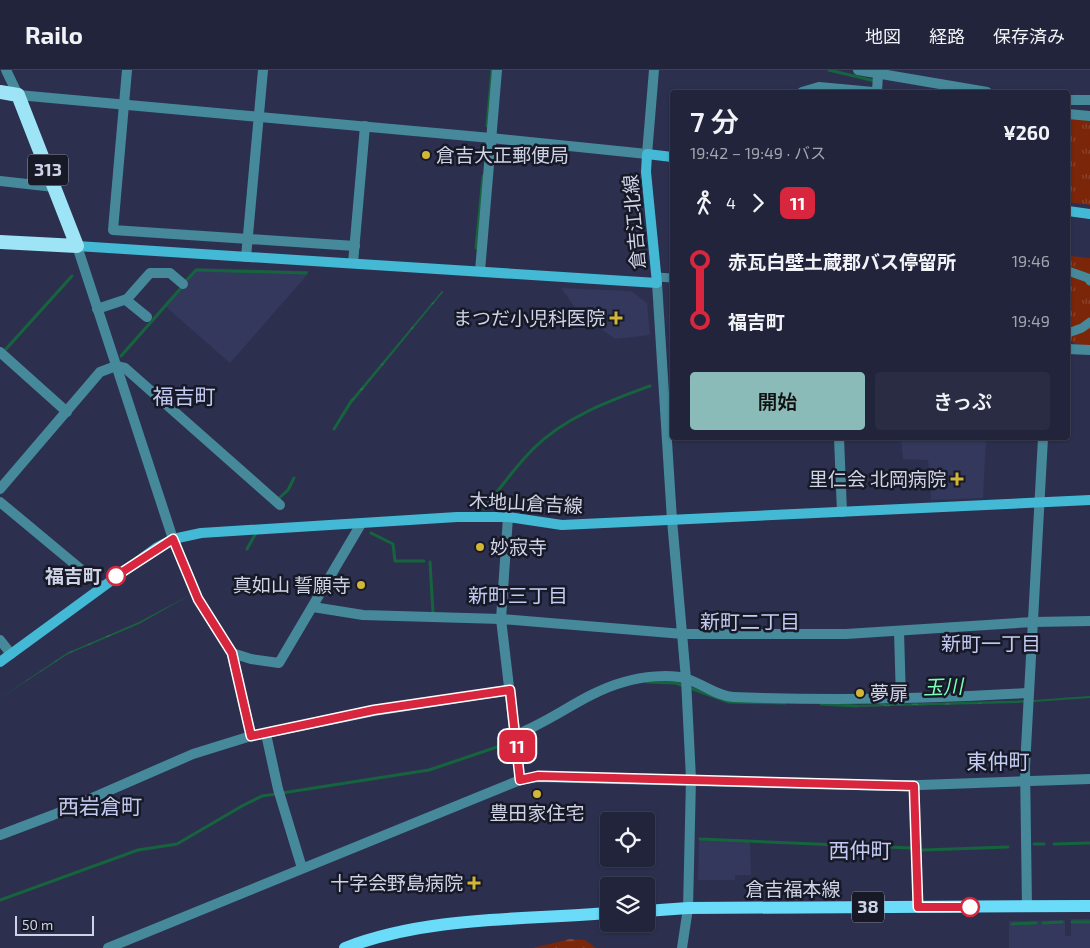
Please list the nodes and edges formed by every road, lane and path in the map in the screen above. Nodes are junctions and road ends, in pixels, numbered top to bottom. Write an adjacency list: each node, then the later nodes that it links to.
1 (6, 70): 13 (street)
2 (127, 70): 16 (street)
3 (263, 70): 18 (street)
4 (497, 70): 21 (street)
5 (654, 70): 22 (street)
6 (858, 70): 7 (street)
7 (878, 74): 10 (street); 11 (street)
8 (808, 90): 9 (street)
9 (832, 90)
10 (877, 90)
11 (975, 90)
12 (0, 92): 13 (highway)
13 (18, 95): 16 (street); 25 (highway, 313)
14 (1070, 100): 15 (street)
15 (1090, 100)
16 (124, 104): 18 (street); 28 (street)
17 (1070, 114): 19 (street)
18 (260, 116): 20 (street); 28 (street)
19 (1090, 116)
20 (365, 126): 21 (street); 31 (street)
21 (491, 138): 22 (street); 34 (street)
22 (647, 154): 23 (main road, 倉吉江北線); 37 (main road, 倉吉江北線)
23 (670, 157)
24 (0, 181): 25 (street)
25 (54, 187): 30 (highway, 313)
26 (1070, 211): 27 (main road)
27 (1090, 214)
28 (248, 238): 31 (street); 32 (street)
29 (0, 242): 30 (highway)
30 (77, 246): 32 (main road); 41 (street)
31 (355, 246): 33 (street)
32 (246, 257): 33 (main road)
33 (353, 263): 34 (main road)
34 (480, 271): 37 (main road)
35 (1070, 272): 38 (street)
36 (670, 278): 37 (street)
37 (657, 280): 49 (street)
38 (1090, 281)
39 (183, 284): 40 (street)
40 (126, 300): 41 (street); 42 (street)
41 (97, 309): 48 (street)
42 (147, 317)
43 (1090, 322): 44 (street)
44 (1070, 332)
45 (1070, 349): 46 (street)
46 (1090, 350)
47 (0, 353): 50 (street)
48 (116, 366): 50 (street); 57 (street); 62 (street)
49 (668, 402): 60 (street)
50 (67, 412): 53 (street)
51 (839, 440): 58 (street)
52 (1043, 440): 56 (street)
53 (0, 489)
54 (1090, 500): 56 (main road, 木地山倉吉線)
55 (0, 502): 63 (street)
56 (1039, 503): 58 (main road, 木地山倉吉線); 67 (street)
57 (280, 505)
58 (842, 512): 60 (main road, 木地山倉吉線)
59 (508, 517): 60 (main road, 木地山倉吉線); 61 (main road, 木地山倉吉線); 65 (street)
60 (672, 520): 69 (street)
61 (361, 524): 62 (main road, 木地山倉吉線); 64 (street)
62 (173, 539): 63 (main road, 木地山倉吉線); 71 (street)
63 (101, 586): 72 (main road, 木地山倉吉線)
64 (313, 607): 65 (street); 71 (street)
65 (501, 619): 69 (street); 75 (street)
66 (1090, 621): 67 (street)
67 (1033, 622): 68 (street); 76 (street)
68 (899, 631): 69 (street); 77 (street)
69 (682, 634): 74 (street)
70 (0, 640): 72 (street)
71 (232, 653): 80 (street)
72 (11, 654): 73 (main road, 木地山倉吉線)
73 (0, 662)
74 (686, 678): 77 (street); 79 (street); 81 (street)
75 (510, 690): 78 (street); 79 (street)
76 (1028, 693): 77 (street); 84 (street)
77 (901, 700)
78 (266, 734): 80 (street); 87 (street)
79 (515, 735): 83 (street)
80 (251, 736): 86 (street)
81 (691, 779): 83 (street); 85 (street); 91 (street)
82 (1090, 779): 84 (street)
83 (520, 780): 87 (street)
84 (1025, 783): 85 (street); 90 (street)
85 (914, 786): 89 (street)
86 (0, 835)
87 (302, 868): 94 (street)
88 (1090, 906): 90 (main road, 倉吉福本線 / 38)
89 (918, 907): 90 (main road, 倉吉福本線 / 38); 91 (main road, 倉吉福本線 / 38)
90 (1027, 907)
91 (688, 908): 92 (main road, 倉吉福本線 / 38); 96 (street)
92 (655, 910)
93 (600, 914): 95 (main road)
94 (108, 948)
95 (345, 948)
96 (682, 948)

